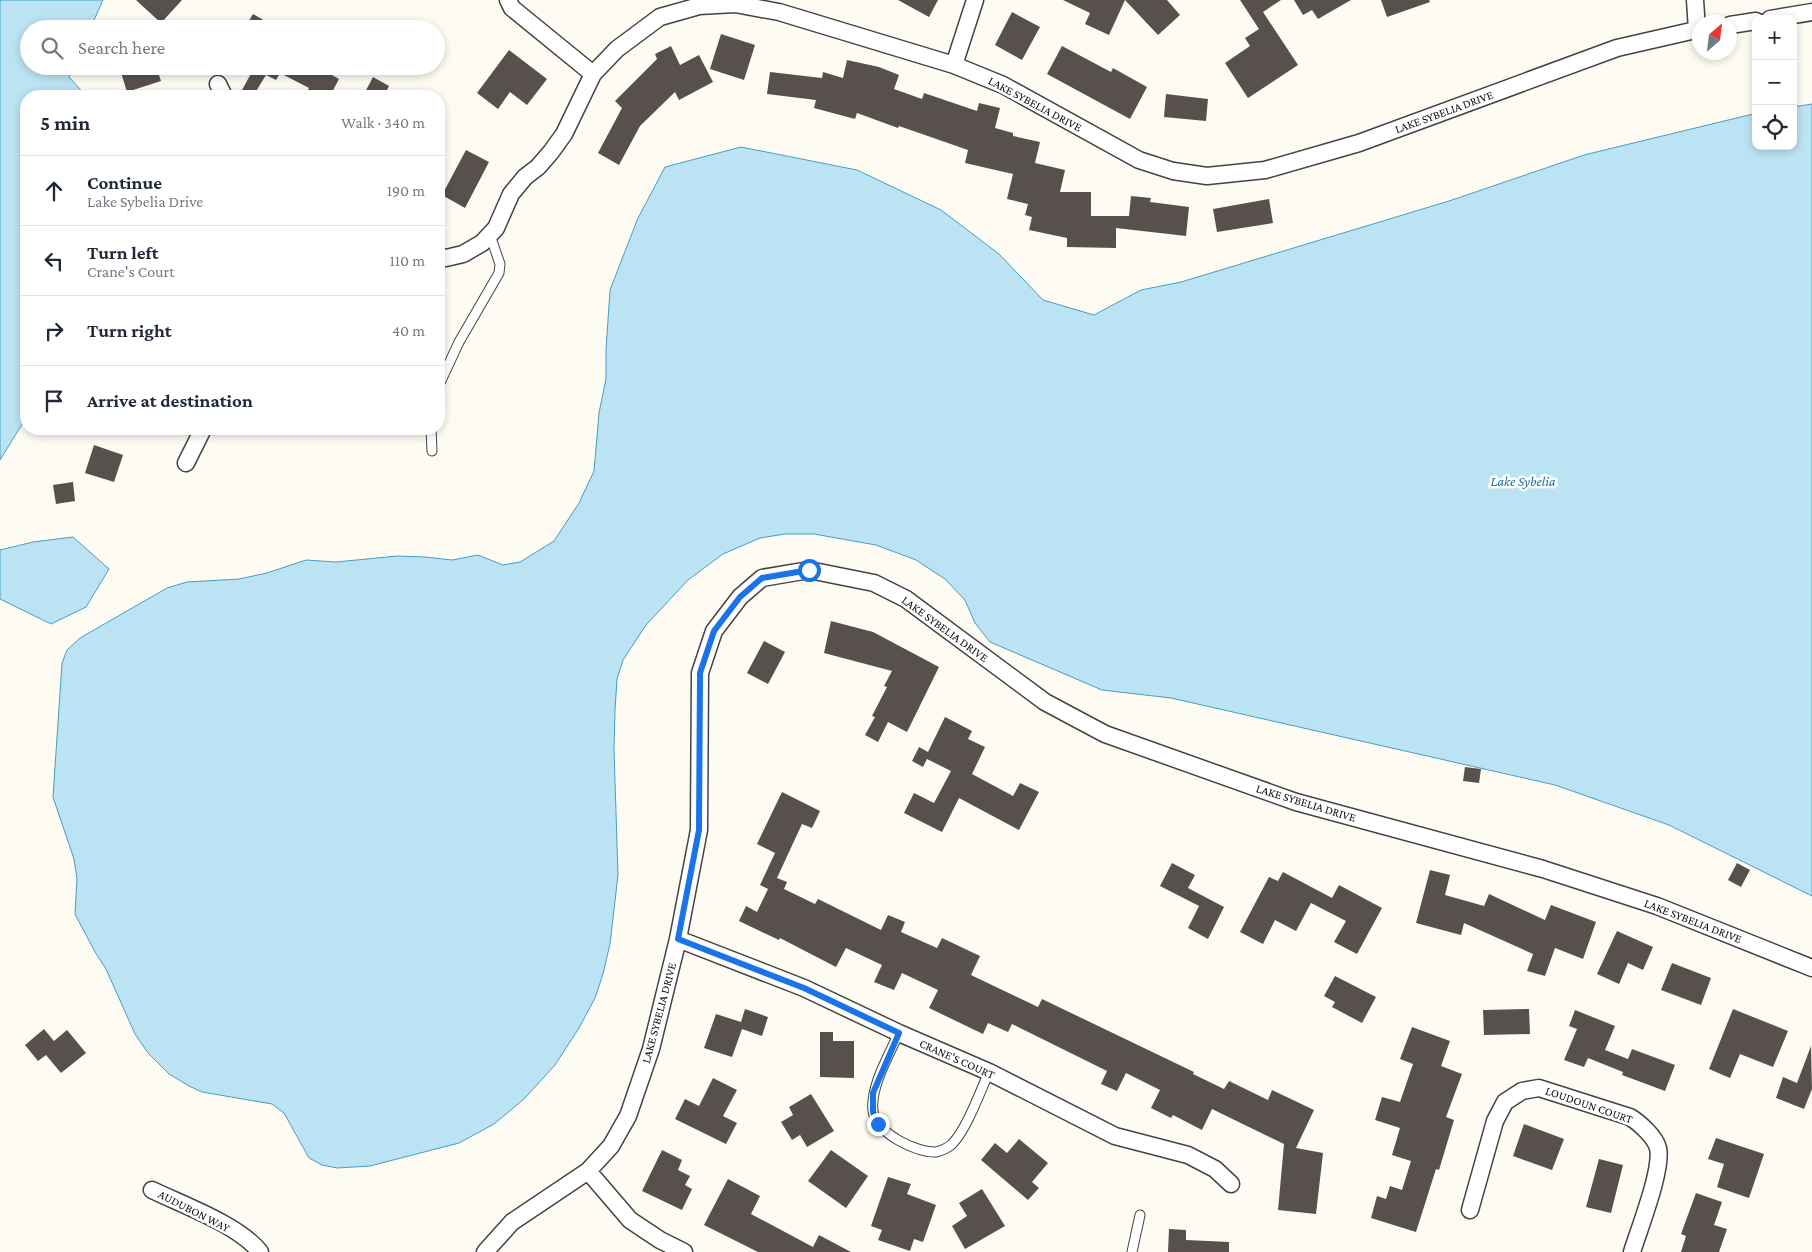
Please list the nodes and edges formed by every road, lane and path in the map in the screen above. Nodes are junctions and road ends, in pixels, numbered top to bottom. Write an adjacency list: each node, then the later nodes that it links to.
1 (508, 0): 11 (street)
2 (975, 0): 10 (street)
3 (1695, 0): 5 (street)
4 (1812, 12): 6 (street)
5 (1696, 15)
6 (1794, 15)
7 (1752, 22): 8 (street)
8 (1737, 24)
9 (1692, 31): 10 (street, LAKE SYBELIA DRIVE)
10 (954, 65): 11 (street, LAKE SYBELIA DRIVE)
11 (593, 74): 12 (street, LAKE SYBELIA DRIVE)
12 (490, 235): 13 (street, LAKE SYBELIA DRIVE); 14 (lane)
13 (445, 258)
14 (445, 372)
15 (200, 435): 18 (street)
16 (431, 435): 17 (lane)
17 (432, 451)
18 (186, 463)
19 (678, 939): 20 (street, LAKE SYBELIA DRIVE); 21 (street, CRANE'S COURT); 23 (street, LAKE SYBELIA DRIVE)
20 (1812, 968)
21 (899, 1033): 22 (street, CRANE'S COURT); 22 (lane)
22 (989, 1072): 24 (street, CRANE'S COURT)
23 (588, 1171): 29 (street, LAKE SYBELIA DRIVE); 30 (street)
24 (1231, 1184)
25 (152, 1190): 28 (street, AUDUBON WAY)
26 (1470, 1210): 32 (street, LOUDOUN COURT)
27 (1140, 1215): 31 (lane)
28 (260, 1252)
29 (486, 1252)
30 (684, 1252)
31 (1132, 1252)
32 (1632, 1252)

